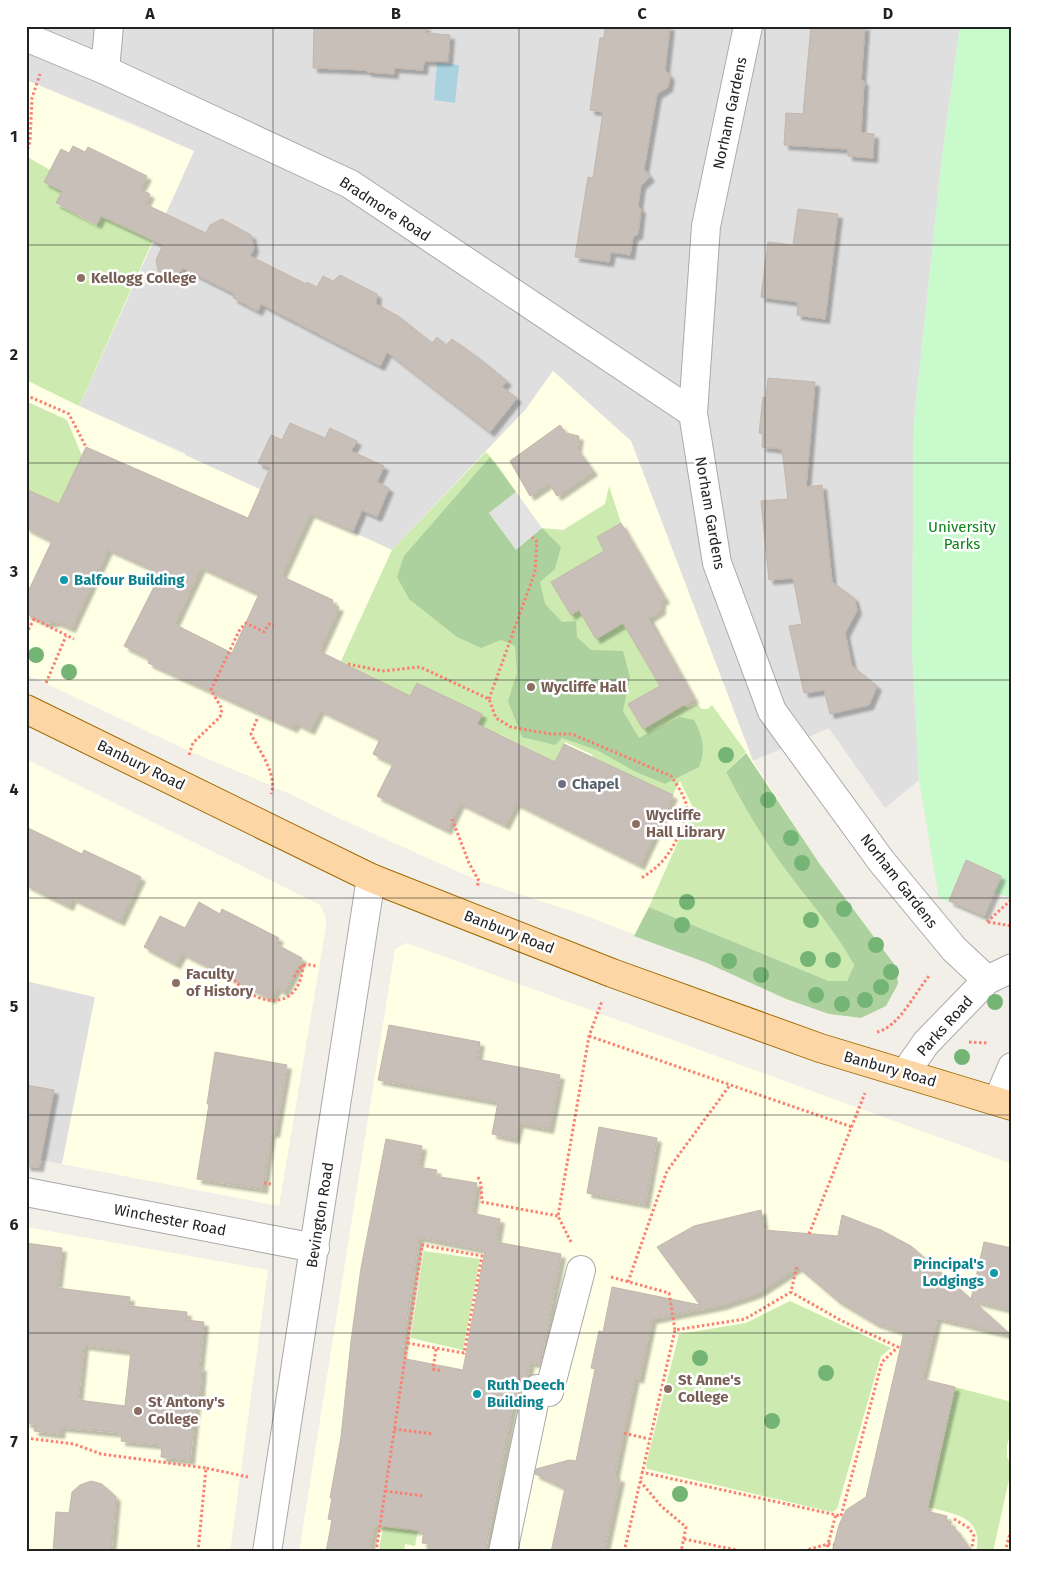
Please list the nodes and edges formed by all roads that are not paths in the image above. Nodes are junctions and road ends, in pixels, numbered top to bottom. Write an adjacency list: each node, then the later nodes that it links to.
1 (110, 26): 4 (street)
2 (748, 26): 5 (street, Norham Gardens)
3 (38, 42): 4 (street, Bradmore Road)
4 (105, 70): 5 (street, Bradmore Road)
5 (693, 413): 9 (street, Norham Gardens)
6 (26, 709): 7 (main road, Banbury Road)
7 (371, 878): 11 (main road, Banbury Road); 14 (street, Bevington Road)
8 (1012, 968): 9 (street, Parks Road)
9 (999, 983): 11 (street, Parks Road)
10 (1012, 1067): 12 (street)
11 (905, 1073): 12 (main road, Banbury Road)
12 (1005, 1103)
13 (26, 1192): 14 (street, Winchester Road)
14 (314, 1248): 16 (street, Bevington Road)
15 (581, 1270): 17 (street)
16 (266, 1552)
17 (503, 1552)

